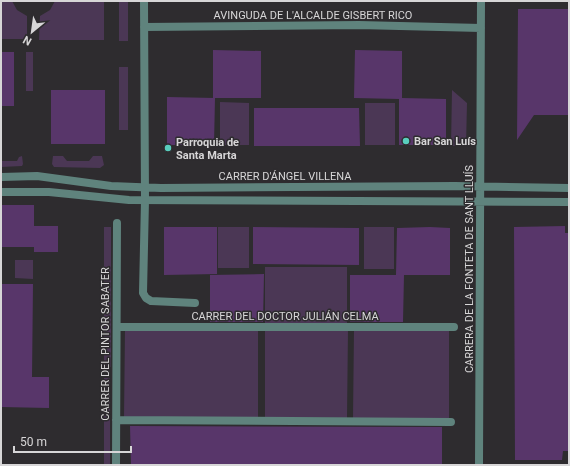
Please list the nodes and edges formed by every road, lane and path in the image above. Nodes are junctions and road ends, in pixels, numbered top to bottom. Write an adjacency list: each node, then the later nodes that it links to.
1 (144, 1): 3 (street)
2 (481, 1): 4 (street, CARRERA DE LA FONTETA DE SANT LLUÍS)
3 (144, 27): 4 (street, AVINGUDA DE L'ALCALDE GISBERT RICO); 7 (street)
4 (481, 28): 6 (street, CARRERA DE LA FONTETA DE SANT LLUÍS)
5 (1, 177): 7 (street, CARRER D'ÁNGEL VILLENA)
6 (480, 186): 7 (street, CARRER D'ÁNGEL VILLENA); 8 (street, CARRER D'ÁNGEL VILLENA); 11 (street, CARRERA DE LA FONTETA DE SANT LLUÍS)
7 (144, 187): 10 (street)
8 (569, 188)
9 (1, 192): 10 (street)
10 (145, 200): 11 (street); 14 (street)
11 (480, 201): 12 (street); 20 (street, CARRERA DE LA FONTETA DE SANT LLUÍS)
12 (569, 202)
13 (117, 223): 15 (street, CARRER DEL PINTOR SABATER)
14 (195, 302)
15 (117, 327): 16 (street, CARRER DEL DOCTOR JULIÁN CELMA); 17 (street, CARRER DEL PINTOR SABATER)
16 (454, 328)
17 (116, 420): 18 (street); 19 (street, CARRER DEL PINTOR SABATER)
18 (451, 422)
19 (116, 465)
20 (479, 465)

